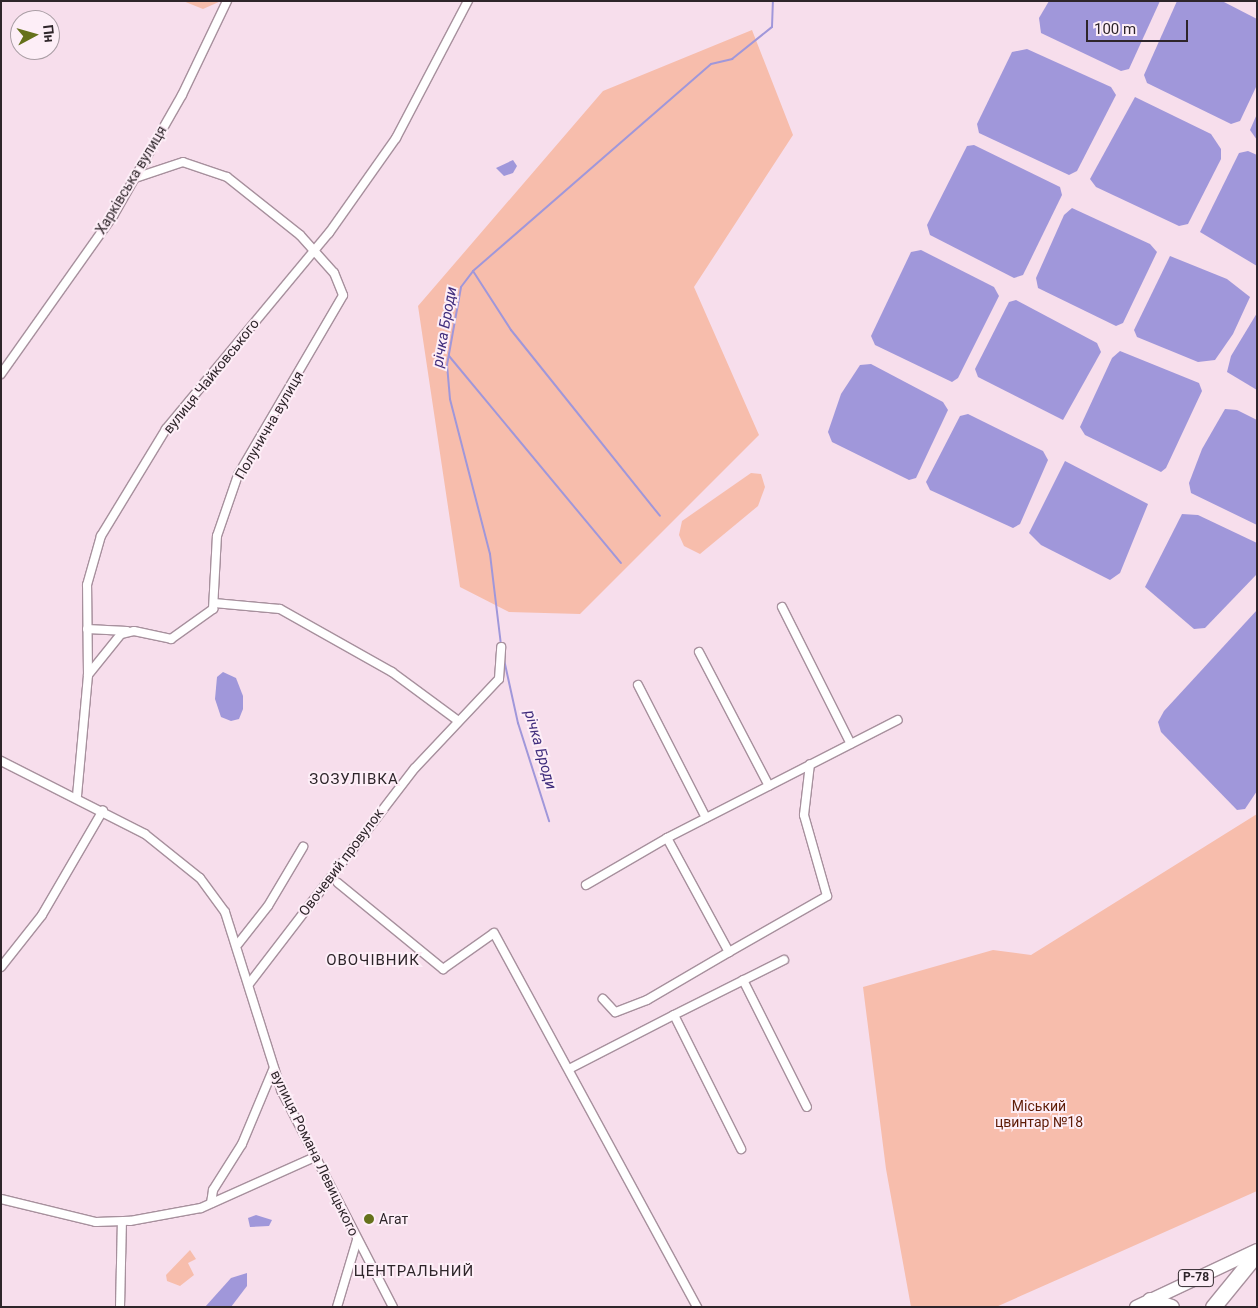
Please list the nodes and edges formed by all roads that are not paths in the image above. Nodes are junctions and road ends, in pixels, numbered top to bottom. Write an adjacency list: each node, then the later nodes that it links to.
1 (226, 1): 3 (street, Харківська вулиця)
2 (468, 1): 4 (street, вулиця Чайковського)
3 (135, 178): 4 (street, Полунична вулиця); 5 (street, Харківська вулиця)
4 (315, 251): 6 (street, Полунична вулиця); 8 (street, вулиця Чайковського)
5 (1, 374)
6 (214, 603): 9 (street); 14 (street)
7 (782, 607): 16 (street)
8 (87, 628): 9 (street); 12 (street, вулиця Чайковського)
9 (134, 631): 12 (street)
10 (501, 647): 14 (street, Овочевий провулок)
11 (699, 652): 19 (street)
12 (88, 675): 20 (street, вулиця Чайковського)
13 (638, 685): 22 (street)
14 (457, 720): 32 (street, Овочевий провулок)
15 (898, 720): 16 (street)
16 (851, 744): 18 (street)
17 (1, 761): 20 (street, вулиця Романа Левицького)
18 (810, 764): 19 (street); 28 (street)
19 (769, 786): 22 (street)
20 (77, 796): 21 (street, вулиця Романа Левицького)
21 (103, 810): 27 (street, вулиця Романа Левицького); 30 (street)
22 (706, 818): 23 (street)
23 (667, 838): 26 (street); 28 (street)
24 (303, 847): 27 (street)
25 (338, 883): 36 (street)
26 (586, 885)
27 (238, 944): 32 (street, вулиця Романа Левицького)
28 (729, 952): 33 (street)
29 (784, 960): 31 (street)
30 (1, 967)
31 (743, 980): 34 (street); 37 (street)
32 (249, 984): 35 (street, вулиця Романа Левицького)
33 (603, 999)
34 (674, 1016): 36 (street); 38 (street)
35 (273, 1070): 39 (street, вулиця Романа Левицького); 41 (street)
36 (568, 1070): 49 (street)
37 (807, 1107)
38 (741, 1148)
39 (315, 1158): 41 (street); 43 (street, вулиця Романа Левицького)
40 (1, 1199): 42 (street)
41 (211, 1203): 42 (street)
42 (122, 1222): 46 (street)
43 (357, 1240): 47 (street); 48 (street, вулиця Романа Левицького)
44 (1257, 1252): 45 (main road, Р-78); 52 (highway)
45 (1150, 1300): 50 (main road, Р-78); 51 (highway)
46 (120, 1307)
47 (337, 1307)
48 (393, 1307)
49 (697, 1307)
50 (1136, 1307)
51 (1171, 1307)
52 (1213, 1307)

